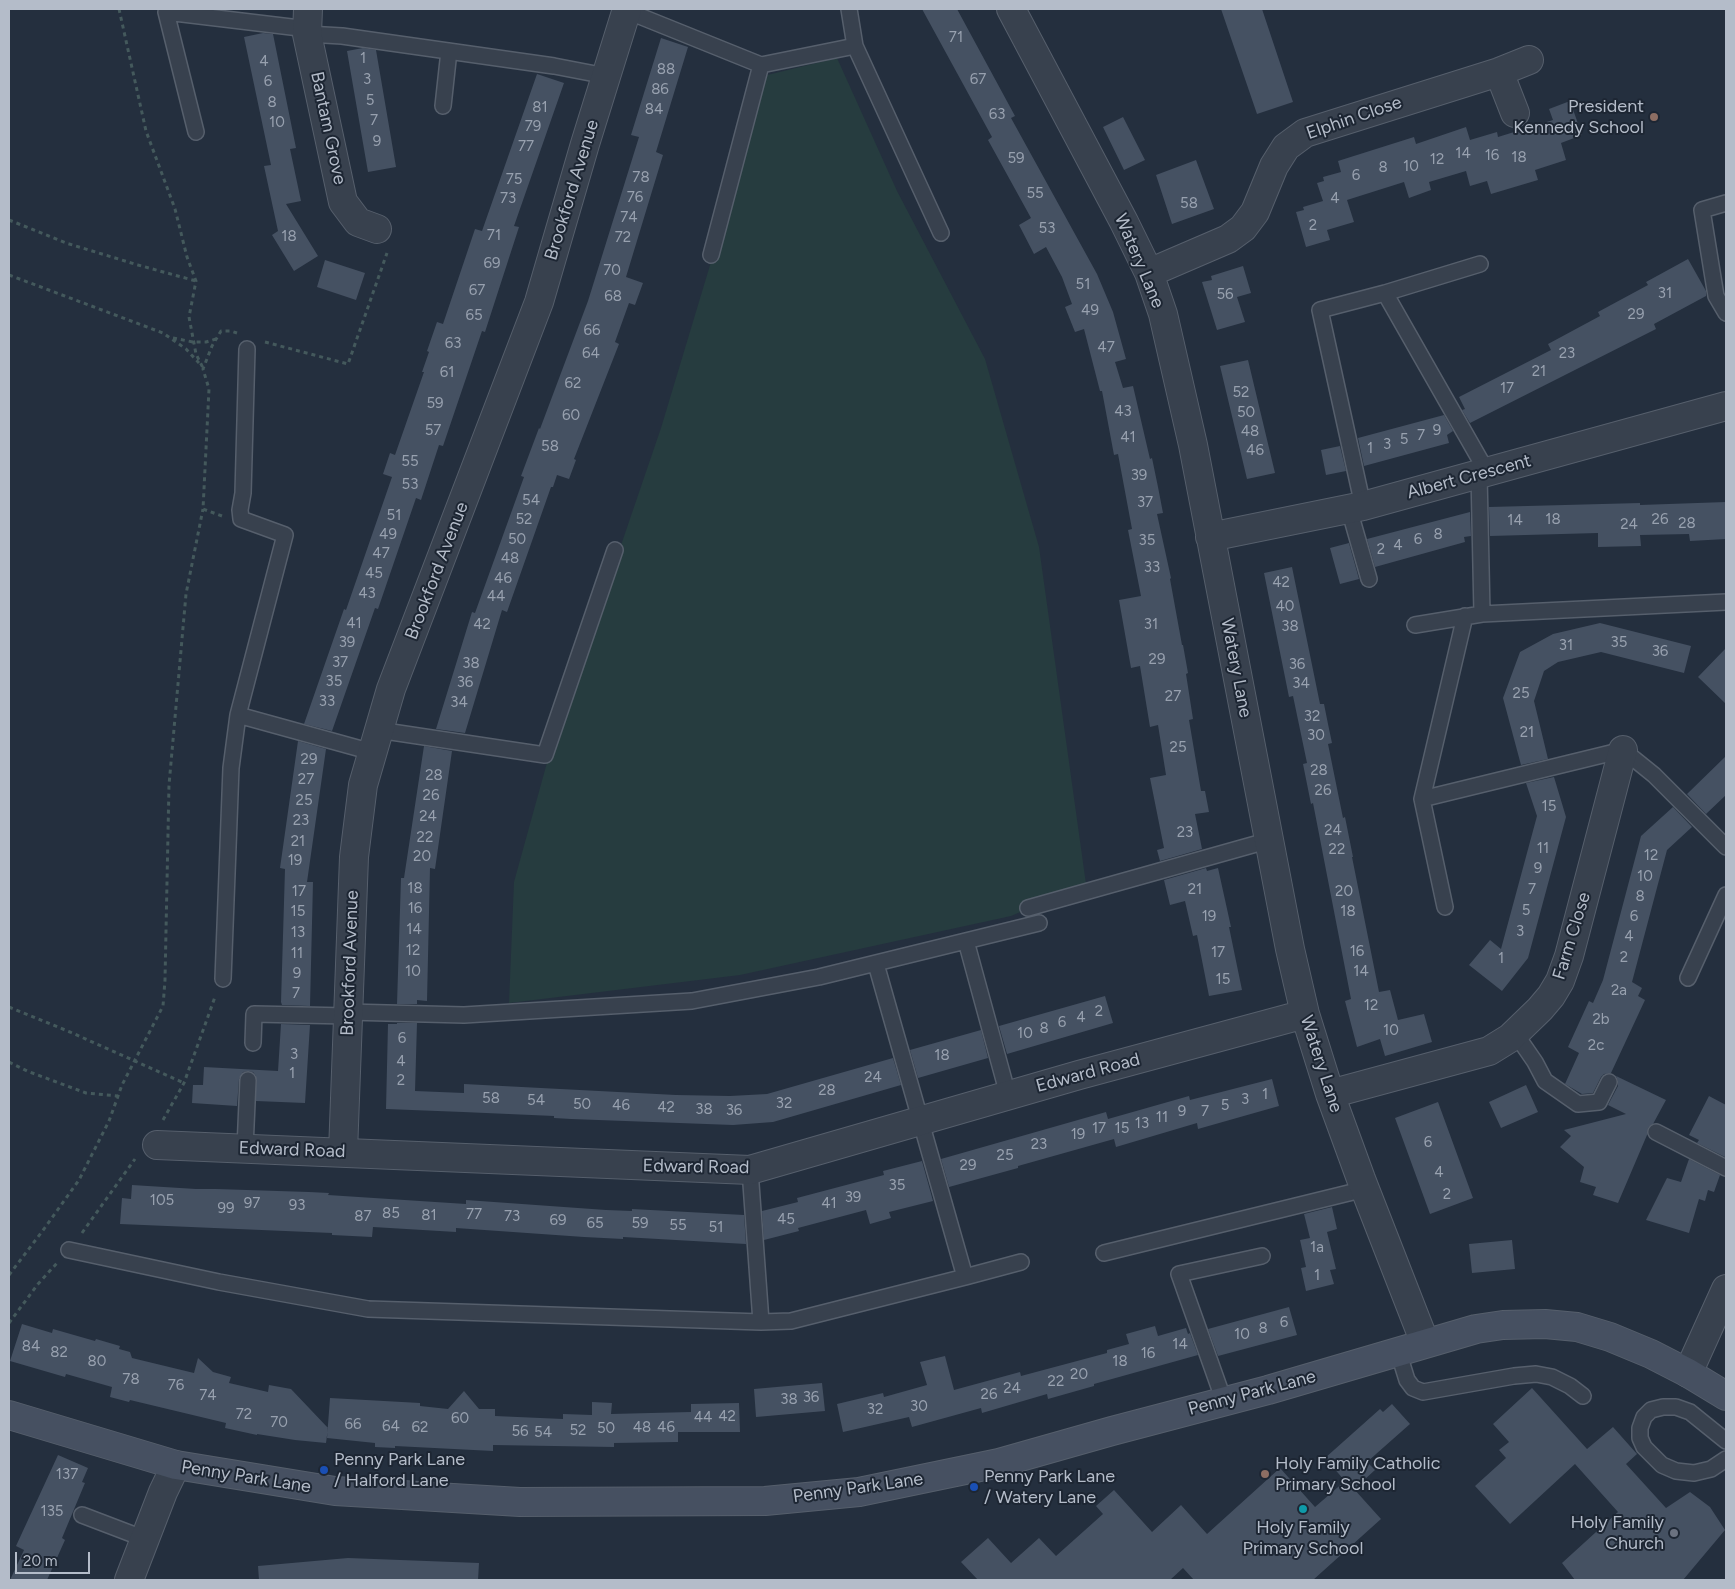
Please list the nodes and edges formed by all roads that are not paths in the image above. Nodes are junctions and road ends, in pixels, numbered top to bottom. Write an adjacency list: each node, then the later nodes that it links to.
1 (848, 9): 5 (lane)
2 (1011, 9): 19 (street, Watery Lane)
3 (627, 10): 8 (lane); 10 (street, Brookford Avenue)
4 (308, 24): 6 (lane); 13 (lane); 15 (street, Bantam Grove)
5 (855, 46): 8 (lane); 16 (lane)
6 (448, 51): 10 (lane); 11 (lane)
7 (1529, 60): 9 (street, Elphin Close)
8 (761, 65): 17 (lane)
9 (1499, 72): 12 (street); 19 (street, Elphin Close)
10 (606, 76): 34 (street, Brookford Avenue)
11 (443, 106)
12 (1515, 113)
13 (196, 132)
14 (1726, 203): 21 (lane)
15 (377, 229)
16 (941, 233)
17 (711, 256)
18 (1480, 264): 20 (lane)
19 (1148, 273): 26 (street, Watery Lane)
20 (1385, 293): 24 (lane); 25 (lane)
21 (1726, 313)
22 (250, 341): 33 (lane)
23 (1726, 406): 24 (street, Albert Crescent)
24 (1483, 474): 25 (street, Albert Crescent); 30 (lane)
25 (1356, 507): 26 (street, Albert Crescent); 28 (lane)
26 (1210, 538): 37 (street, Watery Lane)
27 (615, 550): 34 (lane)
28 (1369, 578)
29 (1726, 602): 30 (lane)
30 (1482, 614): 31 (lane)
31 (1465, 616): 32 (lane); 36 (lane)
32 (1415, 625)
33 (238, 715): 34 (lane); 46 (lane)
34 (375, 741): 47 (street, Brookford Avenue)
35 (1622, 750): 36 (lane); 38 (lane); 49 (street, Farm Close)
36 (1422, 799): 40 (lane)
37 (1270, 840): 41 (lane); 48 (street, Watery Lane)
38 (1726, 847)
39 (1726, 895): 45 (lane)
40 (1444, 907)
41 (1028, 908)
42 (1039, 923): 43 (lane)
43 (966, 941): 44 (lane); 54 (lane)
44 (876, 964): 47 (lane); 55 (lane)
45 (1688, 978)
46 (219, 985)
47 (348, 1014): 50 (lane); 59 (street, Brookford Avenue)
48 (1305, 1014): 53 (street, Watery Lane); 54 (street, Edward Road)
49 (1515, 1033): 52 (lane); 53 (street, Farm Close)
50 (253, 1043)
51 (248, 1080): 58 (lane)
52 (1609, 1082)
53 (1330, 1094): 62 (street, Watery Lane)
54 (1008, 1095): 55 (street, Edward Road)
55 (921, 1120): 61 (street, Edward Road); 67 (lane)
56 (1656, 1132): 60 (lane)
57 (151, 1143): 58 (street, Edward Road)
58 (245, 1148): 59 (street, Edward Road)
59 (343, 1152): 61 (street, Edward Road)
60 (1726, 1168)
61 (750, 1170): 69 (lane)
62 (1365, 1189): 64 (lane); 70 (street, Watery Lane)
63 (69, 1250): 69 (lane)
64 (1104, 1253)
65 (1262, 1256): 75 (lane)
66 (1021, 1262): 67 (lane)
67 (965, 1278): 69 (lane)
68 (1726, 1289): 72 (street)
69 (761, 1322)
70 (1425, 1343): 71 (street, Penny Park Lane); 72 (street, Penny Park Lane)
71 (1398, 1352): 73 (lane); 75 (street, Penny Park Lane)
72 (1688, 1373): 74 (street, Penny Park Lane)
73 (1583, 1396)
74 (1726, 1396)
75 (1224, 1401): 79 (street, Penny Park Lane)
76 (9, 1415): 79 (street, Penny Park Lane)
77 (1726, 1441): 78 (lane)
78 (1726, 1459)
79 (176, 1466): 81 (street)
80 (82, 1515): 81 (lane)
81 (145, 1540): 82 (street)
82 (129, 1580)

